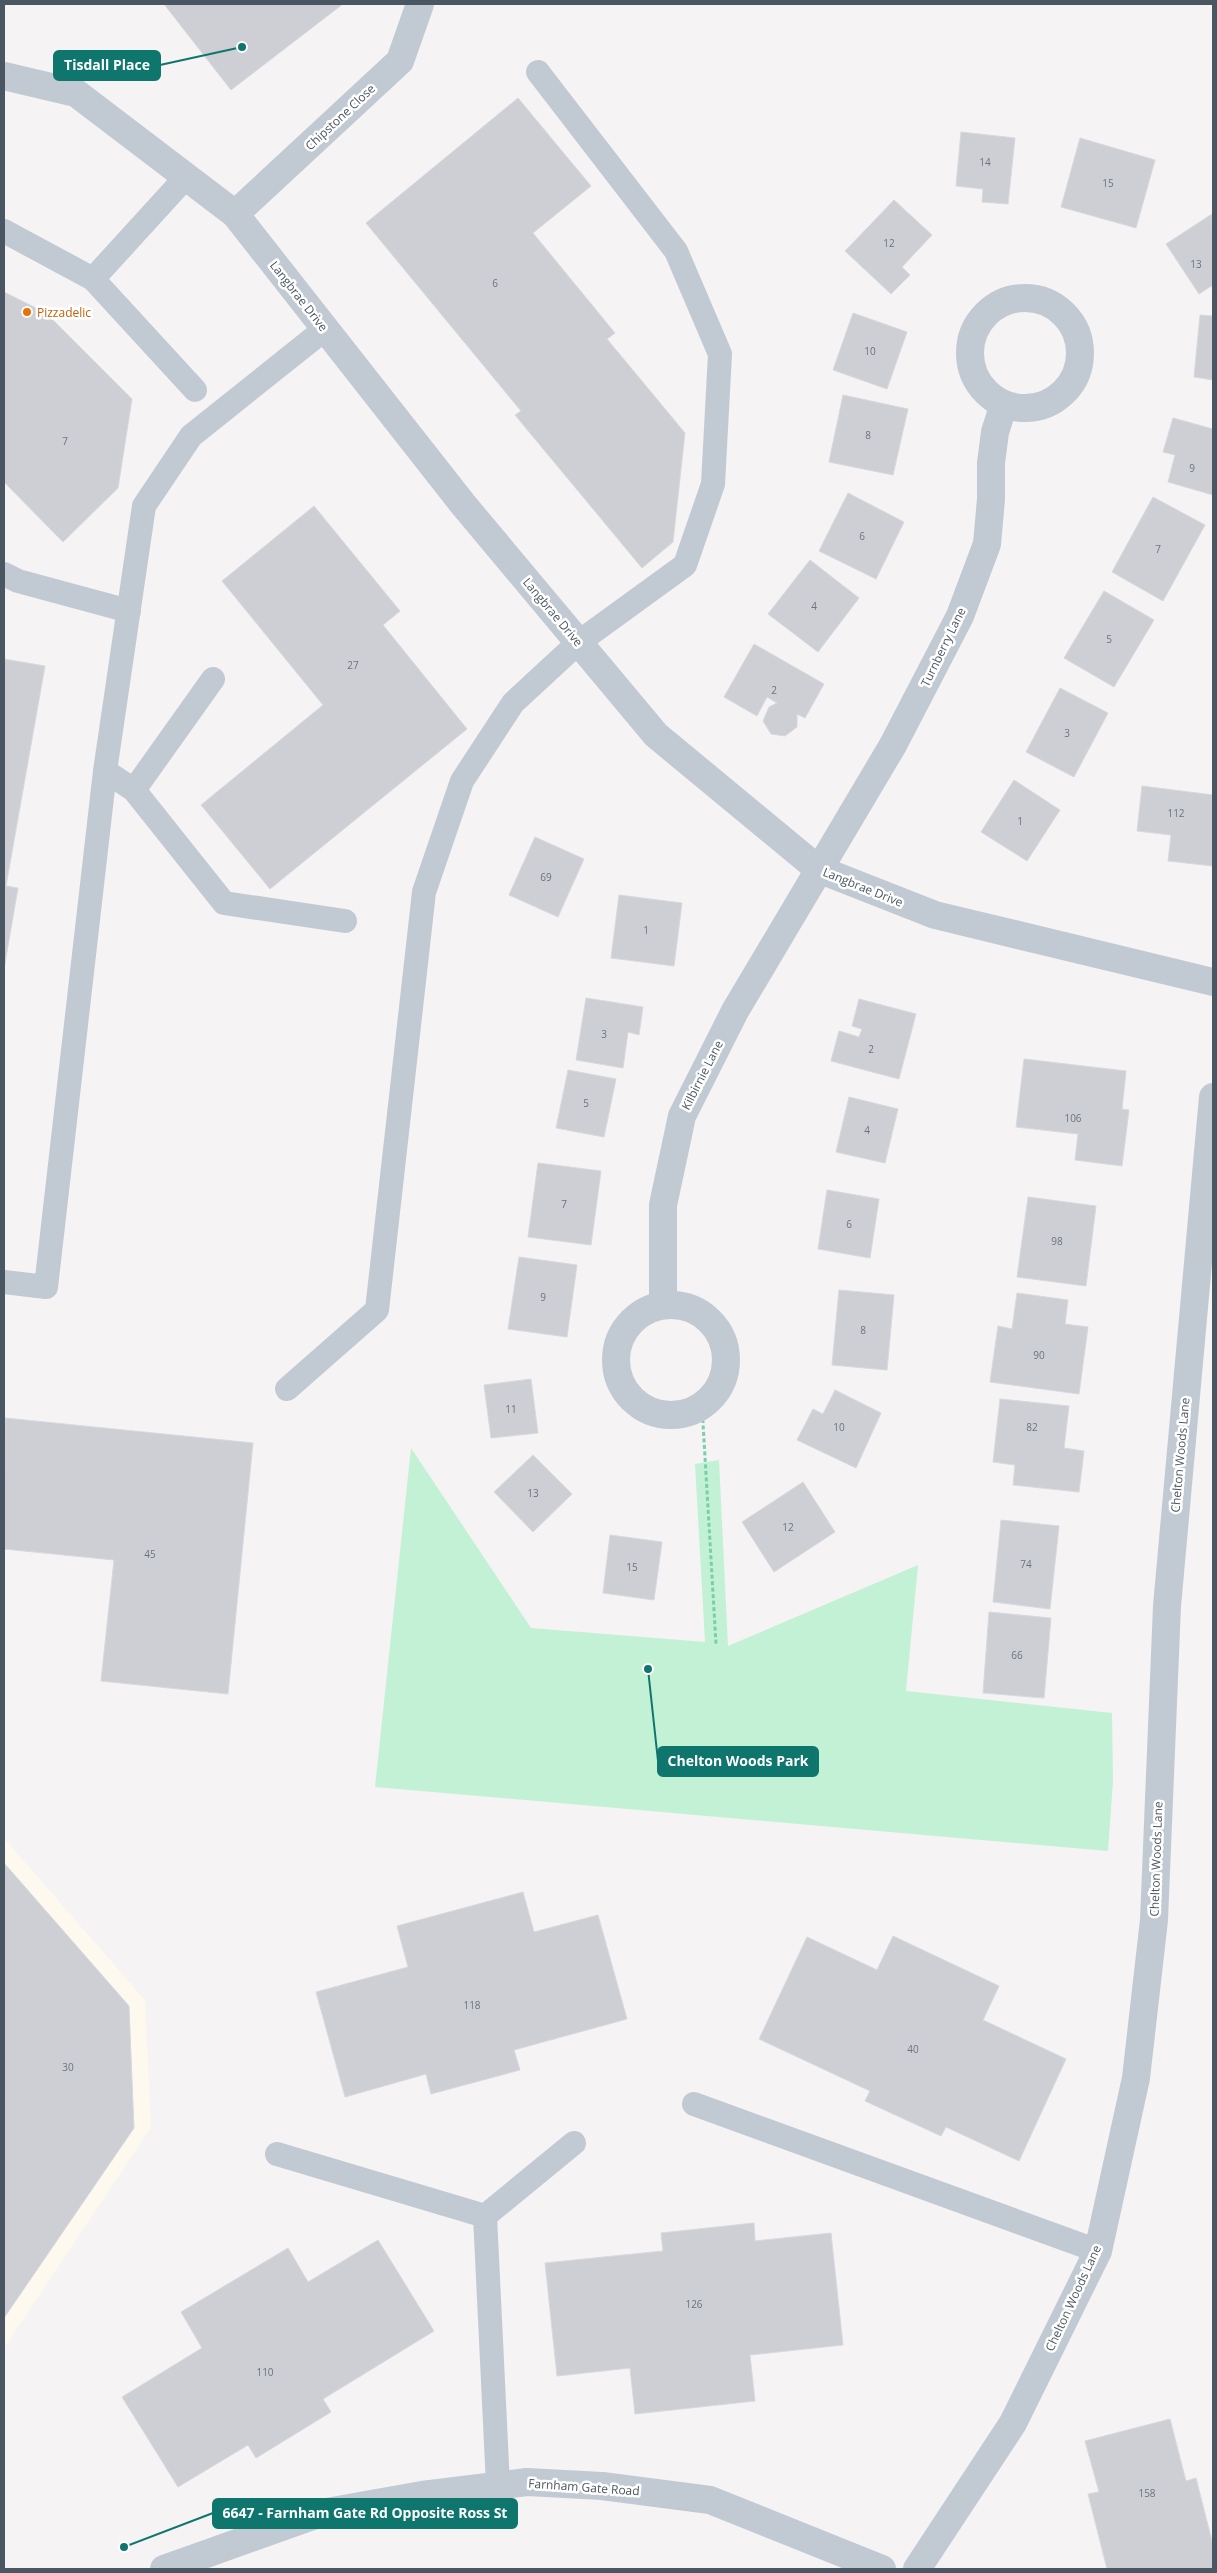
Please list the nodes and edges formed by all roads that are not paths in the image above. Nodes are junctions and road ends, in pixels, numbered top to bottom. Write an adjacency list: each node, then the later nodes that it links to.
1 (420, 4): 5 (street, Chipstone Close)
2 (538, 72): 13 (lane)
3 (4, 76): 4 (street, Langbrae Drive)
4 (186, 177): 5 (street, Langbrae Drive); 7 (lane)
5 (236, 214): 8 (street, Langbrae Drive)
6 (4, 231): 7 (lane)
7 (93, 279): 9 (lane)
8 (326, 329): 12 (lane); 13 (street, Langbrae Drive)
9 (195, 390)
10 (1004, 404): 10 (street); 17 (street, Turnberry Lane)
11 (4, 574): 12 (lane)
12 (129, 610): 15 (lane)
13 (578, 642): 17 (street, Langbrae Drive); 23 (lane)
14 (213, 679): 16 (lane)
15 (105, 771): 16 (lane); 21 (lane)
16 (134, 790): 18 (lane)
17 (818, 869): 19 (street, Langbrae Drive); 22 (street, Kilbirnie Lane)
18 (345, 921)
19 (1213, 982)
20 (1213, 1097): 28 (street, Chelton Woods Lane)
21 (4, 1282)
22 (663, 1305): 22 (street)
23 (287, 1389)
24 (694, 2104): 28 (lane)
25 (574, 2143): 27 (lane)
26 (277, 2154): 27 (lane)
27 (485, 2216): 29 (lane)
28 (1098, 2250): 32 (street, Chelton Woods Lane)
29 (498, 2485): 30 (street, Farnham Gate Road); 31 (street, Farnham Gate Road)
30 (164, 2569)
31 (882, 2569)
32 (917, 2569)

